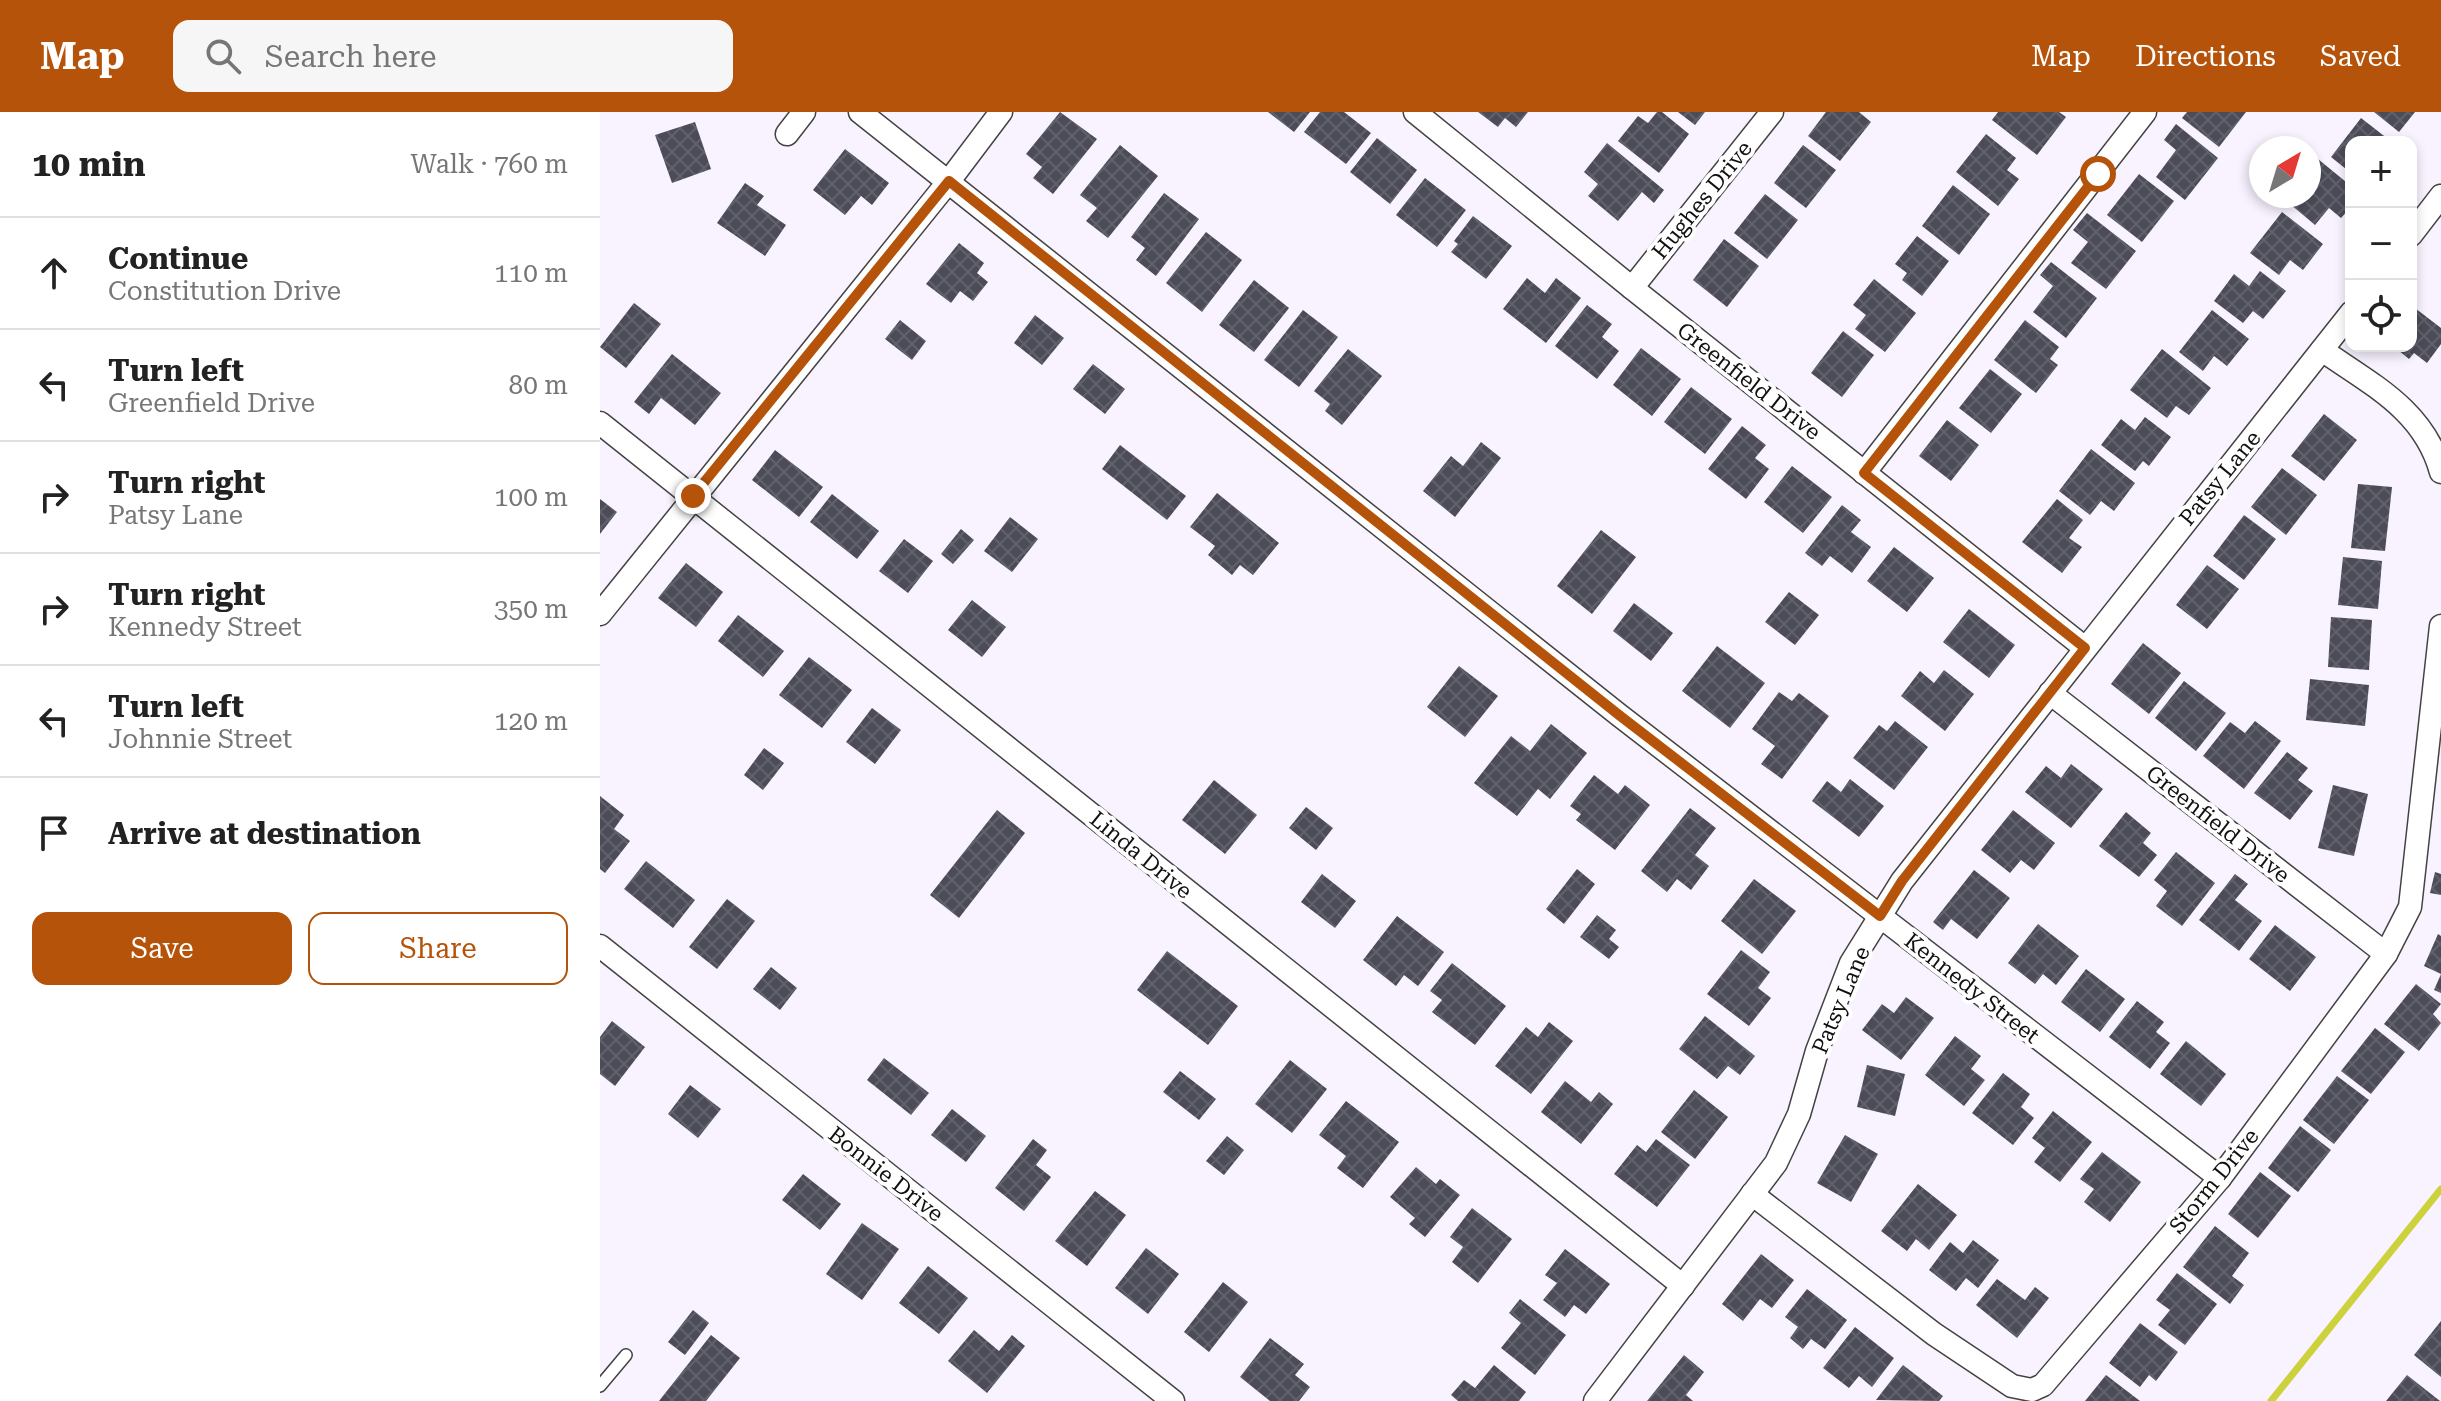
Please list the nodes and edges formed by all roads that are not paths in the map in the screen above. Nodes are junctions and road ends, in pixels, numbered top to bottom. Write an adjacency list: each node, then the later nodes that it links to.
1 (804, 112): 7 (street)
2 (860, 112): 8 (street, Kennedy Street)
3 (1001, 112): 8 (street)
4 (1415, 112): 11 (street, Greenfield Drive)
5 (1772, 112): 11 (street, Hughes Drive)
6 (2145, 112): 16 (street)
7 (787, 134)
8 (949, 181): 17 (street); 22 (street, Kennedy Street)
9 (2441, 196): 10 (street)
10 (2417, 227)
11 (1632, 288): 16 (street, Greenfield Drive)
12 (2345, 321): 13 (street, Patsy Lane)
13 (2322, 350): 15 (street); 20 (street, Patsy Lane)
14 (600, 423): 17 (street, Linda Drive)
15 (2441, 472)
16 (1864, 473): 20 (street, Greenfield Drive)
17 (693, 496): 18 (street); 27 (street, Linda Drive)
18 (600, 614)
19 (2441, 626): 24 (street, Storm Drive)
20 (2085, 648): 21 (street, Patsy Lane)
21 (2050, 693): 22 (street, Patsy Lane); 24 (street, Greenfield Drive)
22 (1880, 916): 25 (street, Kennedy Street); 26 (street, Patsy Lane)
23 (600, 946): 30 (street, Bonnie Drive)
24 (2386, 954): 25 (street, Storm Drive)
25 (2220, 1178): 26 (street, Storm Drive)
26 (1752, 1194): 27 (street, Patsy Lane)
27 (1683, 1286): 31 (street, Patsy Lane)
28 (626, 1355): 29 (lane)
29 (600, 1386)
30 (1173, 1401)
31 (1595, 1401)

